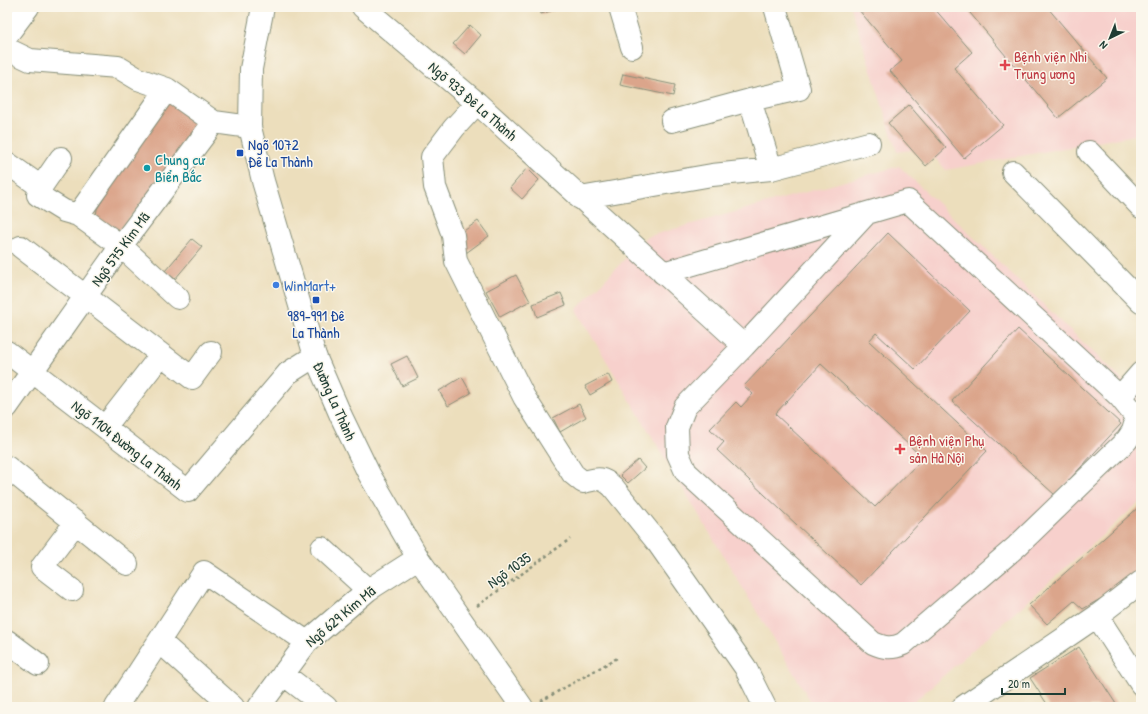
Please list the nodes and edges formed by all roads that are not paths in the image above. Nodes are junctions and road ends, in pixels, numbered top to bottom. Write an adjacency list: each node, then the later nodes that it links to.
1 (28, 7): 6 (main road)
2 (263, 7): 14 (main road, Đường La Thành)
3 (362, 7): 11 (main road, Ngõ 933 Đê La Thành)
4 (620, 7): 7 (main road)
5 (774, 7): 10 (main road)
6 (7, 36)
7 (632, 47)
8 (7, 49): 9 (main road)
9 (167, 89): 13 (main road); 25 (main road)
10 (750, 100): 12 (main road); 19 (main road)
11 (477, 103): 22 (main road, Ngõ 933 Đê La Thành); 62 (main road)
12 (672, 121)
13 (214, 122): 14 (main road); 26 (main road, Ngõ 575 Kim Mã)
14 (250, 127): 36 (main road, Đường La Thành)
15 (869, 143): 19 (main road)
16 (1089, 152): 23 (main road)
17 (61, 158): 21 (main road)
18 (7, 163): 21 (main road)
19 (771, 169): 22 (main road)
20 (1013, 172): 31 (main road)
21 (41, 187): 25 (main road)
22 (580, 198): 28 (main road, Ngõ 933 Đê La Thành)
23 (1141, 207)
24 (866, 214): 28 (main road); 32 (main road); 39 (main road)
25 (78, 215): 26 (main road)
26 (121, 246): 29 (main road, Ngõ 575 Kim Mã); 30 (main road)
27 (21, 247): 29 (main road)
28 (663, 273): 32 (main road, Ngõ 933 Đê La Thành)
29 (86, 297): 35 (main road); 37 (main road, Ngõ 575 Kim Mã)
30 (178, 298)
31 (1141, 302)
32 (744, 346): 39 (main road)
33 (7, 352): 37 (main road, Ngõ 1104 Đường La Thành)
34 (211, 352): 35 (main road)
35 (161, 355): 41 (main road)
36 (315, 356): 41 (main road, Ngõ 1104 Đường La Thành); 45 (main road, Đường La Thành)
37 (32, 371): 40 (main road, Ngõ 575 Kim Mã); 41 (main road, Ngõ 1104 Đường La Thành)
38 (1141, 373): 39 (main road)
39 (1120, 397)
40 (7, 407)
41 (105, 427)
42 (7, 467): 43 (main road)
43 (76, 522): 46 (main road); 48 (main road)
44 (322, 548): 49 (main road)
45 (418, 558): 49 (main road, Ngõ 629 Kim Mã); 58 (main road, Đường La Thành)
46 (127, 564)
47 (1141, 582): 50 (main road)
48 (72, 590)
49 (368, 590): 53 (main road, Ngõ 629 Kim Mã)
50 (1097, 616): 56 (main road); 63 (main road)
51 (7, 641): 54 (main road)
52 (159, 641): 53 (main road); 59 (main road); 60 (main road)
53 (306, 642): 55 (main road, Ngõ 629 Kim Mã)
54 (38, 664)
55 (283, 674): 57 (main road, Ngõ 629 Kim Mã); 61 (main road)
56 (1141, 684)
57 (265, 705)
58 (530, 705)
59 (116, 707)
60 (233, 707)
61 (326, 707)
62 (765, 707)
63 (963, 707)

